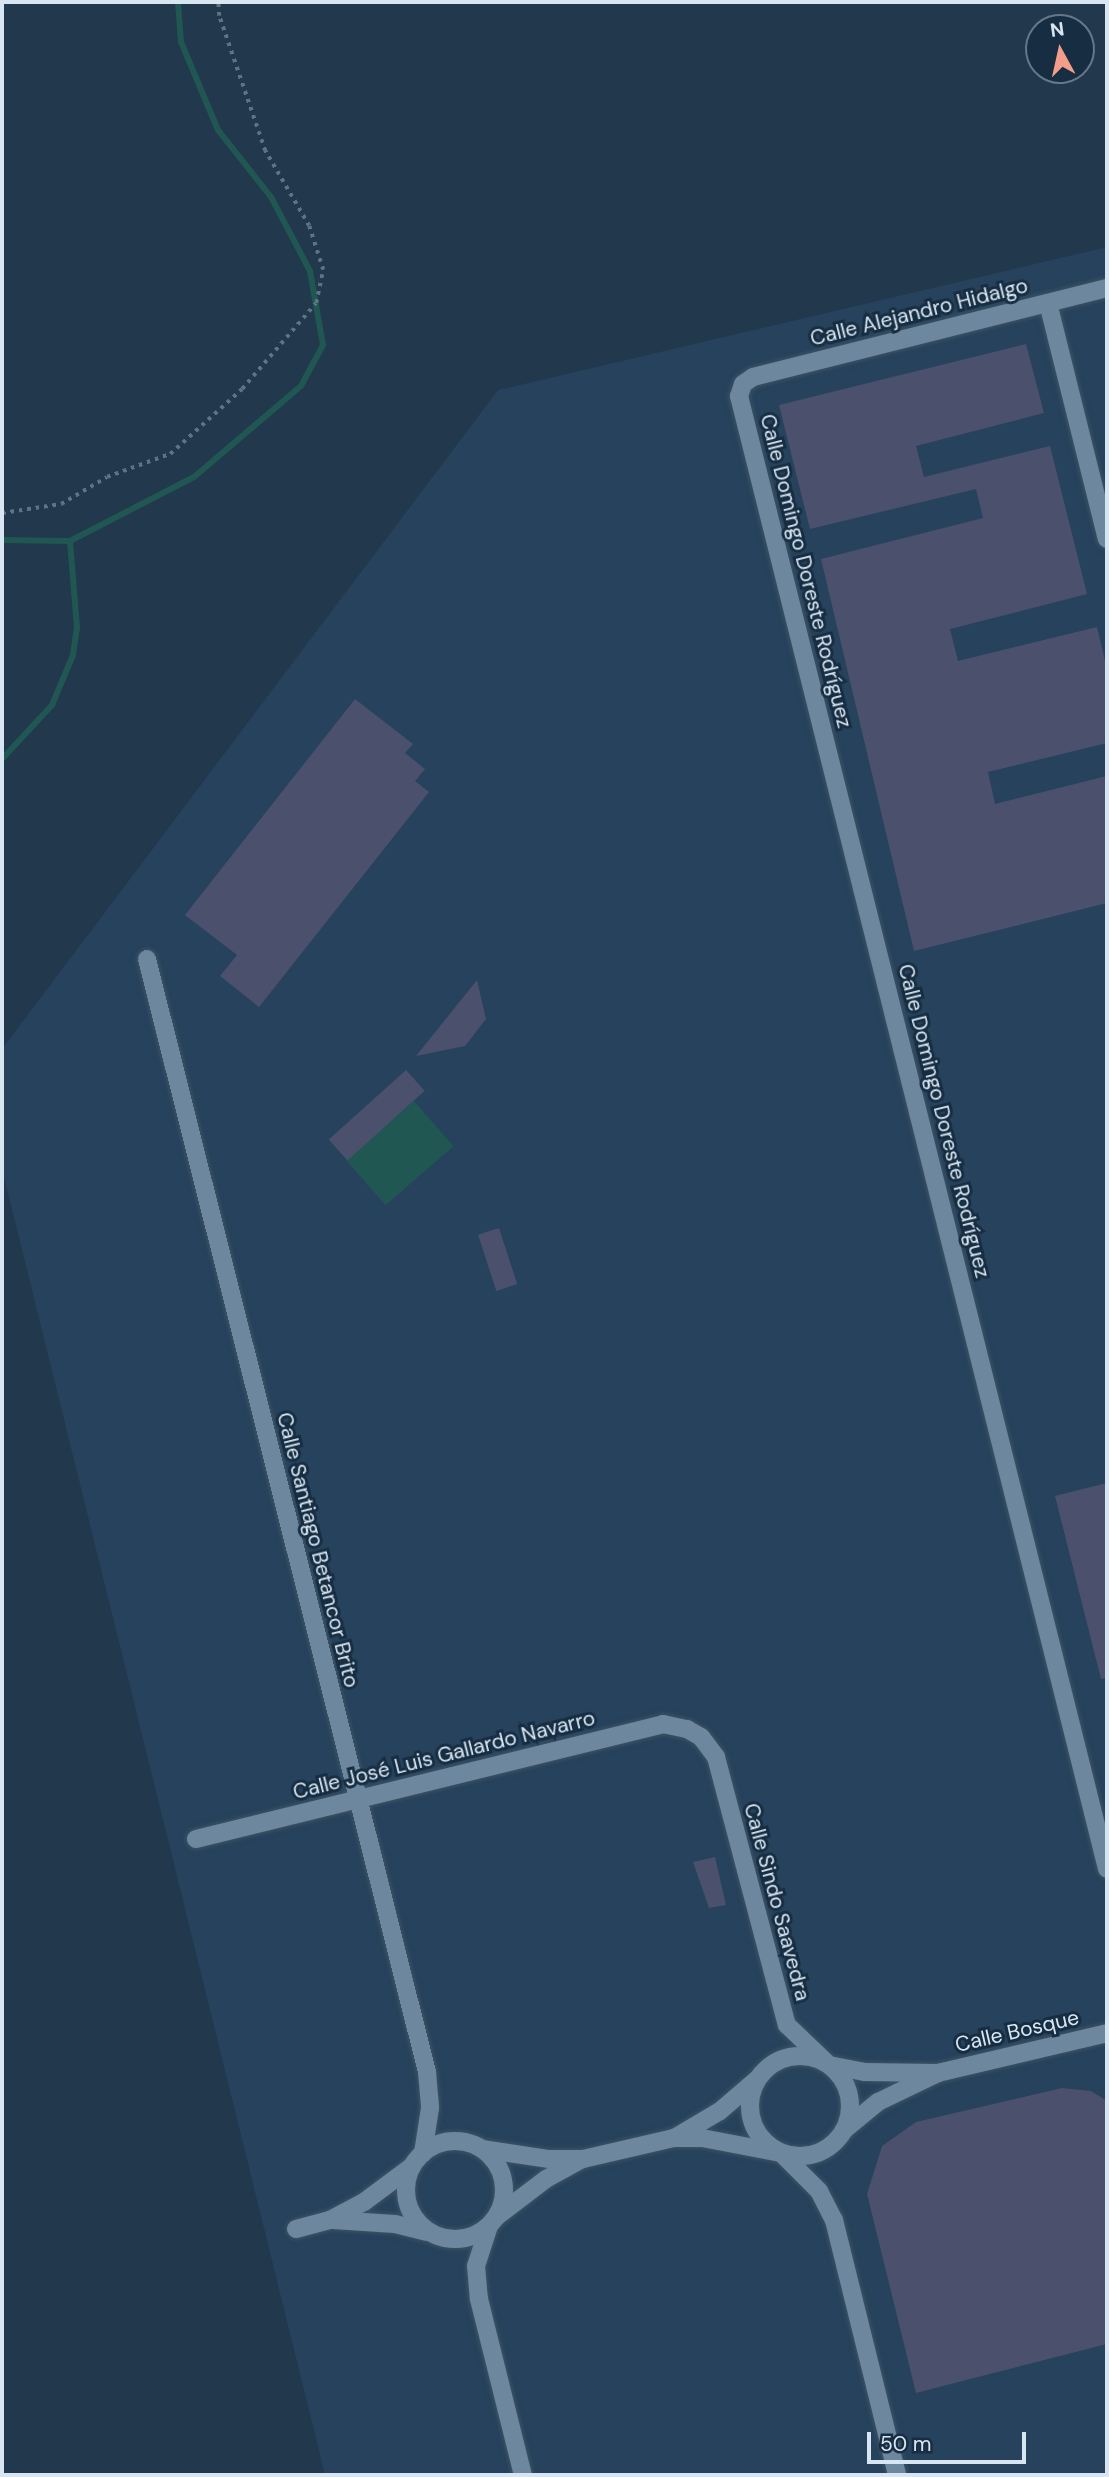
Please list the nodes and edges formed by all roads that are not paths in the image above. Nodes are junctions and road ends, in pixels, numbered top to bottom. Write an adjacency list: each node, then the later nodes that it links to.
1 (1107, 288): 2 (street, Calle Alejandro Hidalgo)
2 (1048, 303): 3 (street, Calle Alejandro Hidalgo); 4 (street)
3 (743, 384): 9 (street, Calle Domingo Doreste Rodríguez)
4 (1107, 539)
5 (147, 959): 7 (street, Calle Santiago Betancor Brito)
6 (701, 1737): 7 (street, Calle José Luis Gallardo Navarro); 11 (street, Calle Sindo Saavedra)
7 (357, 1801): 8 (street, Calle José Luis Gallardo Navarro); 17 (street, Calle Santiago Betancor Brito)
8 (196, 1839)
9 (1107, 1869)
10 (1107, 2033): 12 (street, Calle Bosque)
11 (829, 2065): 12 (street, Calle Bosque); 13 (street); 14 (street)
12 (938, 2073): 14 (street, Calle Bosque)
13 (758, 2079): 15 (street); 18 (street)
14 (844, 2130): 18 (street)
15 (673, 2138): 18 (street); 19 (street)
16 (482, 2149): 17 (street); 19 (street); 22 (street)
17 (423, 2153): 20 (street)
18 (781, 2153): 26 (street)
19 (583, 2158): 22 (street)
20 (411, 2167): 21 (street); 24 (street)
21 (330, 2220): 23 (street); 24 (street)
22 (492, 2222): 24 (street); 25 (street)
23 (296, 2229)
24 (431, 2233)
25 (523, 2475)
26 (897, 2475)

